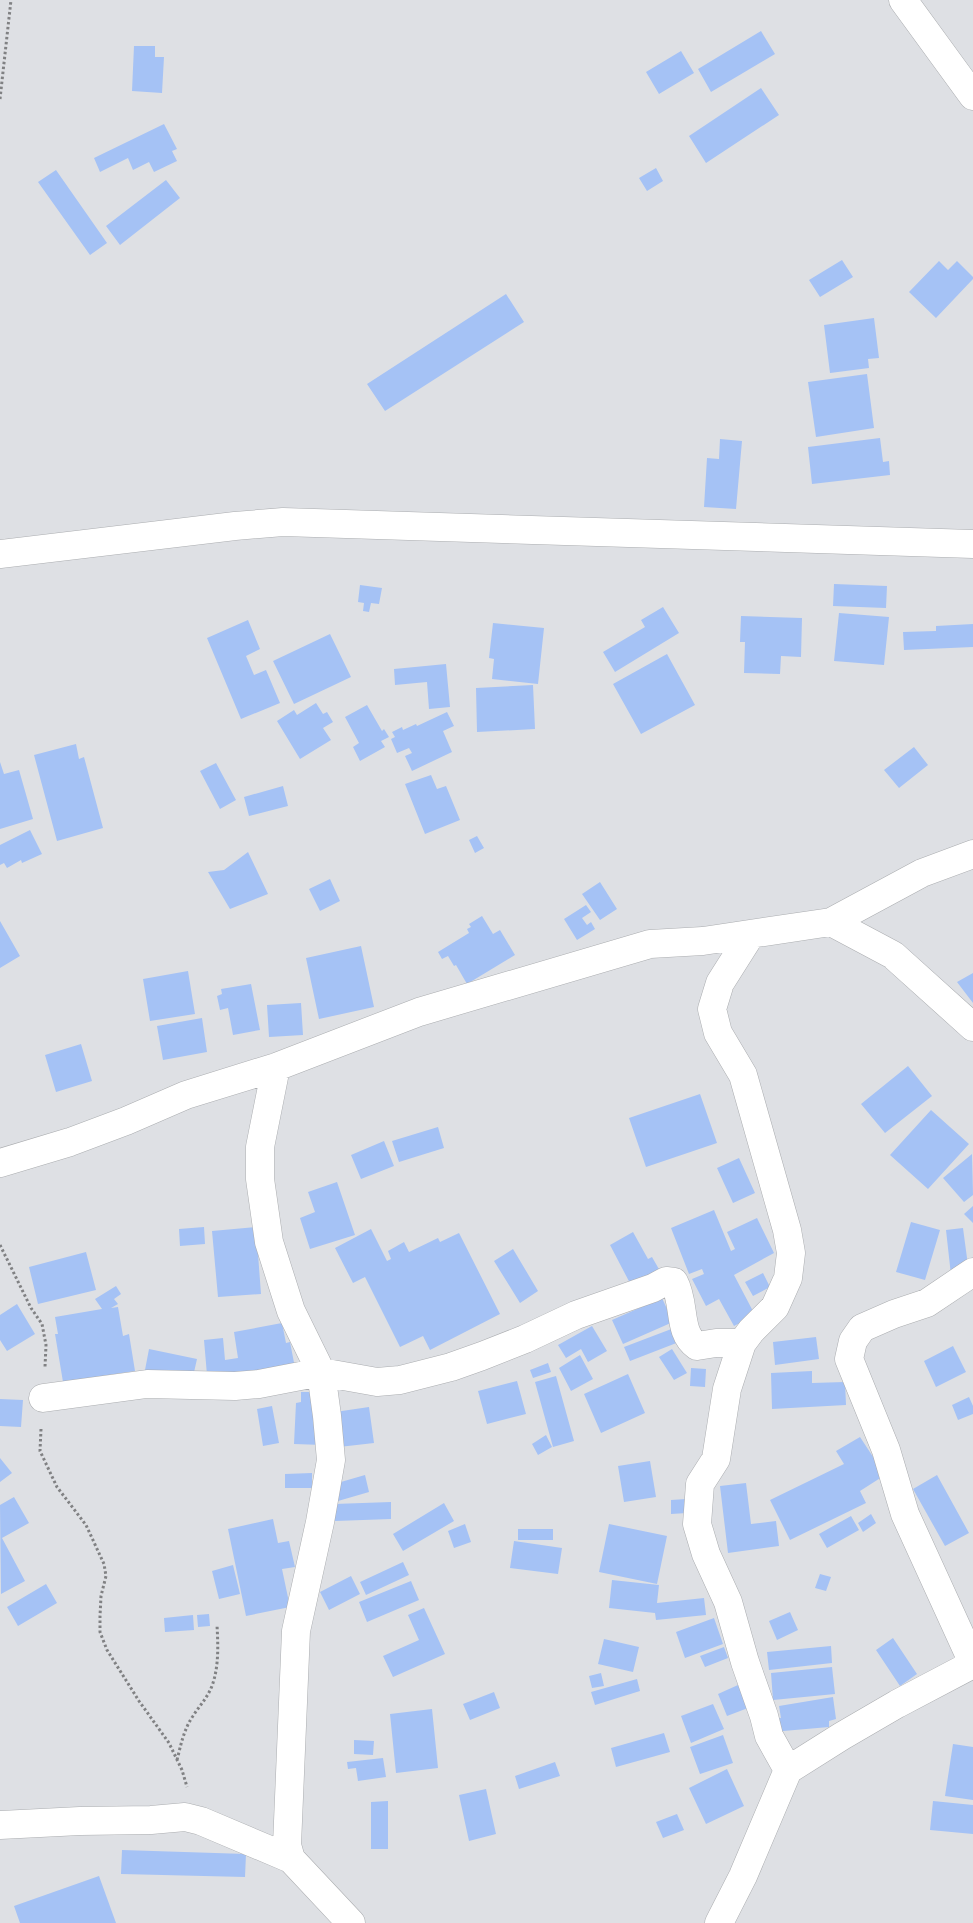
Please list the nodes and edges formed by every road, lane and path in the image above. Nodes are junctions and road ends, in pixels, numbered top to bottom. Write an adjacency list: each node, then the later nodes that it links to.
1 (11, 0): 4 (path)
2 (903, 0): 3 (street)
3 (973, 96)
4 (0, 99)
5 (973, 544): 6 (street)
6 (0, 554)
7 (973, 854): 8 (street)
8 (831, 922): 9 (street); 10 (street)
9 (751, 934): 11 (street); 15 (street)
10 (973, 1027)
11 (276, 1067): 12 (street); 16 (street)
12 (3, 1160)
13 (0, 1245): 17 (path)
14 (973, 1272): 19 (street)
15 (742, 1343): 16 (street); 21 (street)
16 (320, 1372): 17 (street); 24 (street)
17 (43, 1398): 20 (path)
18 (217, 1625): 20 (path)
19 (973, 1664): 21 (street)
20 (177, 1760): 22 (path)
21 (788, 1770): 26 (street)
22 (185, 1817): 23 (street); 24 (street)
23 (0, 1825)
24 (291, 1860): 25 (street)
25 (351, 1923)
26 (719, 1923)

